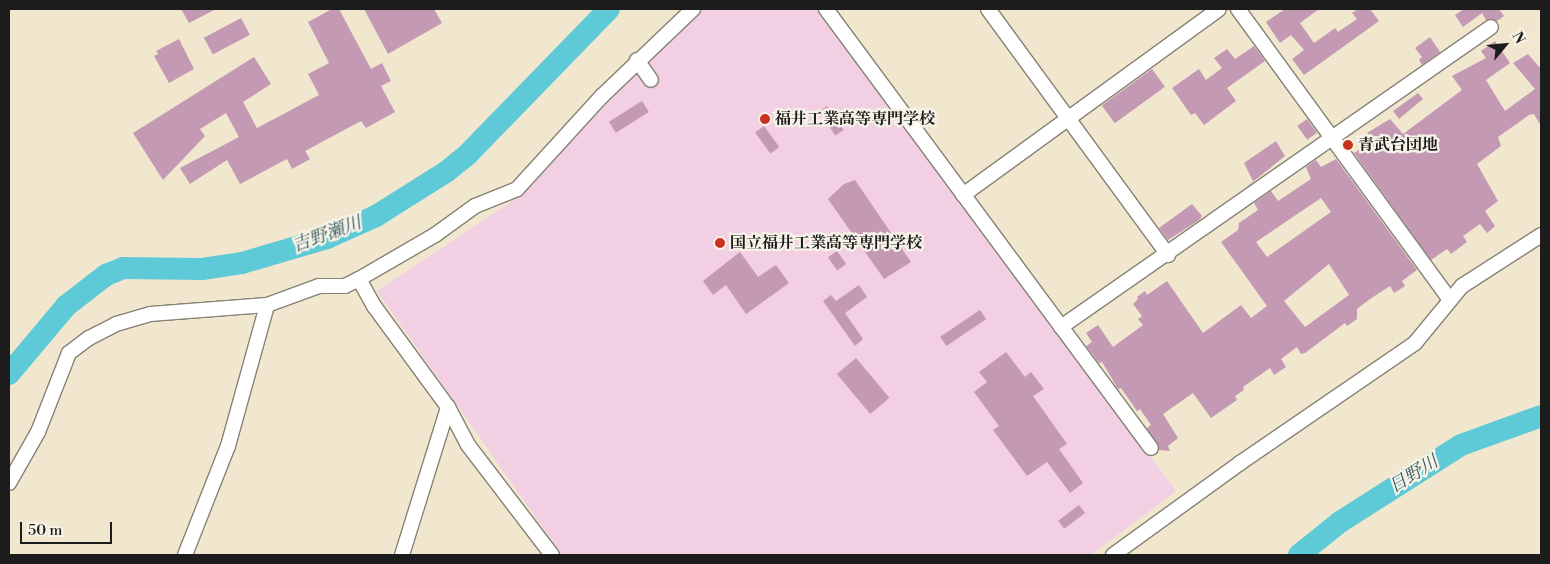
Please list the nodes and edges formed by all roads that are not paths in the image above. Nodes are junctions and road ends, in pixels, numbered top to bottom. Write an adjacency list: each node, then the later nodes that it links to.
1 (693, 9): 7 (street)
2 (826, 9): 11 (street)
3 (988, 9): 9 (street)
4 (1219, 9): 9 (street)
5 (1238, 9): 10 (street)
6 (1491, 27): 10 (street)
7 (637, 60): 8 (street); 14 (street)
8 (651, 80)
9 (1069, 119): 11 (street); 13 (street)
10 (1333, 140): 13 (street); 15 (street)
11 (964, 195): 17 (street)
12 (1541, 236): 15 (street)
13 (1168, 255): 17 (street)
14 (359, 279): 16 (street); 18 (street)
15 (1450, 300): 24 (street)
16 (267, 305): 20 (street); 21 (street)
17 (1061, 327): 19 (street)
18 (448, 407): 22 (street); 23 (street)
19 (1151, 448)
20 (9, 483)
21 (185, 555)
22 (402, 555)
23 (552, 555)
24 (1114, 555)

